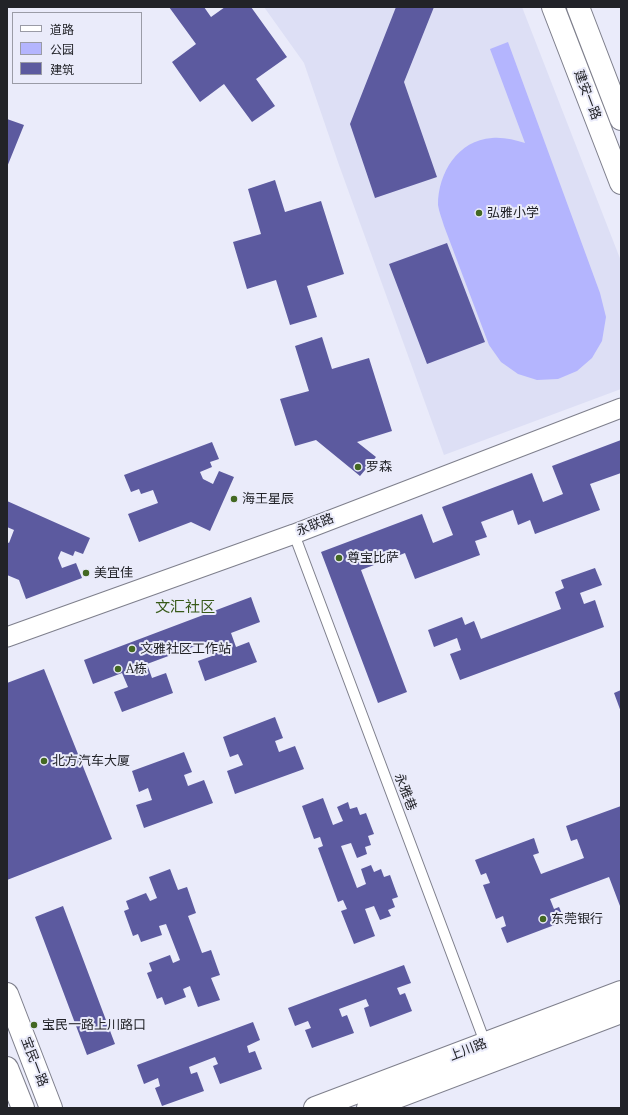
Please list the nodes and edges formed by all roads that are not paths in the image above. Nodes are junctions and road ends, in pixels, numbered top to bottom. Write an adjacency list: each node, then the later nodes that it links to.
1 (553, 7): 4 (main road, 建安一路)
2 (578, 7): 3 (main road, 建安一路)
3 (621, 120)
4 (621, 183)
5 (621, 408): 6 (street, 永联路)
6 (294, 534): 7 (street, 永联路); 11 (lane, 永雅巷)
7 (7, 637)
8 (621, 992): 11 (main road, 上川路)
9 (7, 994): 14 (main road, 宝民一路)
10 (621, 1012): 11 (main road, 上川路)
11 (488, 1052): 15 (main road, 上川路); 16 (main road, 上川路)
12 (7, 1068): 13 (main road, 宝民一路)
13 (23, 1108)
14 (51, 1108)
15 (315, 1108)
16 (368, 1108)

